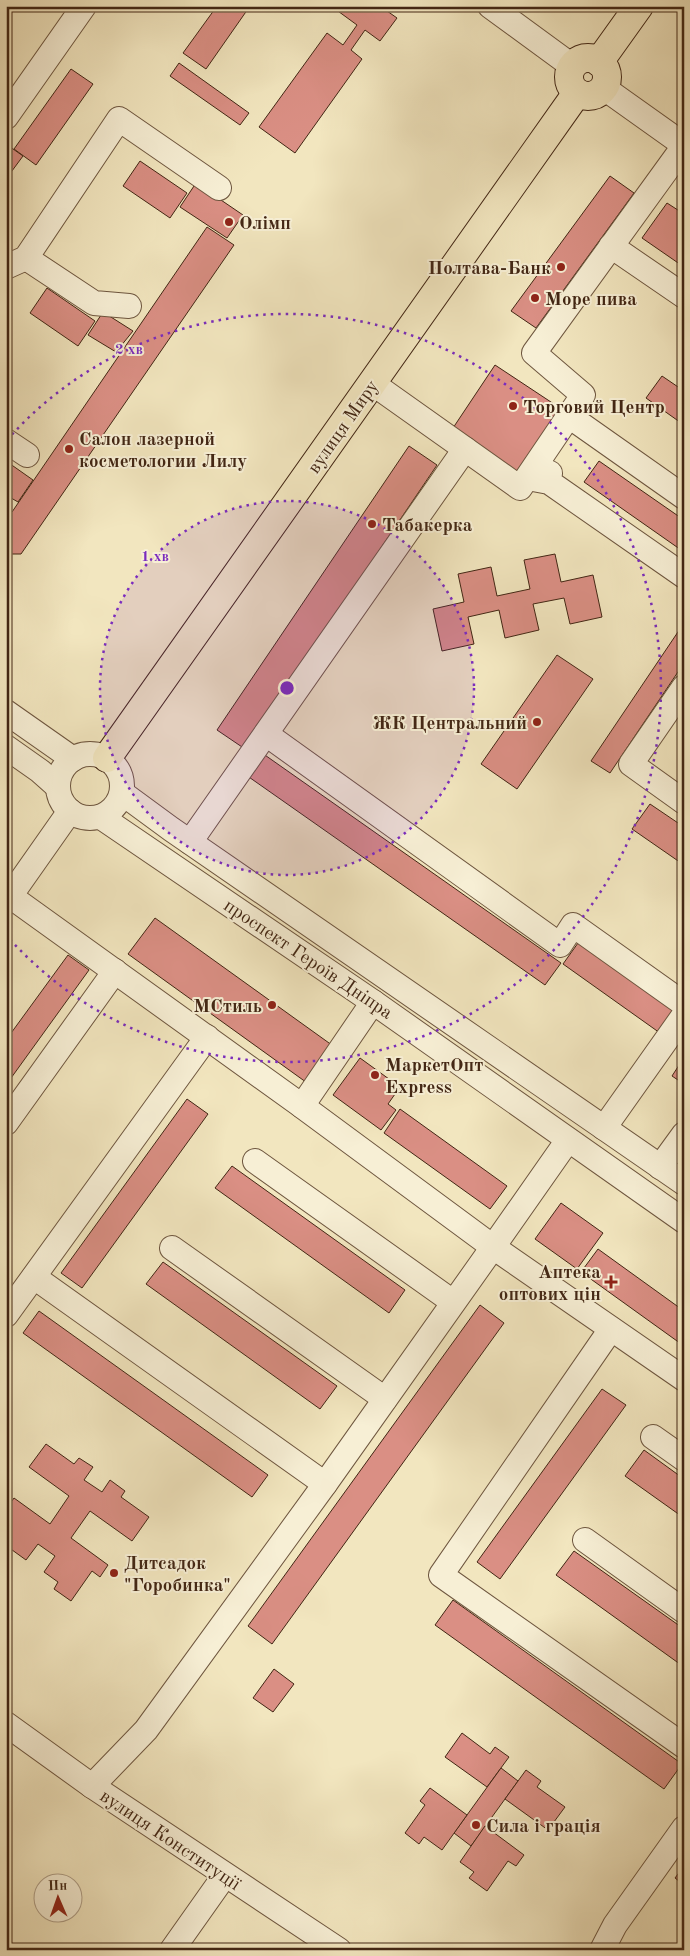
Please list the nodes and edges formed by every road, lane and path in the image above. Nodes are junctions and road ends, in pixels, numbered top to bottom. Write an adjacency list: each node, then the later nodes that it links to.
1 (84, 6): 8 (street)
2 (490, 6): 5 (street)
3 (639, 6): 4 (main road)
4 (600, 62): 5 (main road); 6 (main road)
5 (572, 66): 7 (main road)
6 (604, 88): 7 (main road); 9 (street)
7 (578, 93): 15 (main road, вулиця Миру)
8 (6, 117)
9 (684, 145): 11 (street)
10 (218, 188): 12 (street)
11 (611, 246): 13 (street); 16 (street)
12 (16, 262): 14 (street)
13 (684, 296)
14 (129, 306)
15 (372, 383): 18 (street); 27 (main road, вулиця Миру)
16 (569, 416): 20 (street); 21 (street)
17 (6, 441): 19 (street)
18 (465, 449): 20 (street); 25 (street)
19 (27, 455)
20 (542, 475): 22 (street)
21 (684, 497)
22 (684, 576)
23 (684, 687): 31 (street)
24 (6, 712): 28 (street)
25 (266, 734): 34 (street); 38 (street)
26 (6, 747): 29 (street)
27 (107, 758): 28 (street); 30 (street)
28 (73, 759): 29 (street)
29 (58, 787): 32 (street)
30 (122, 793): 33 (street); 34 (street, проспект Героїв Дніпра)
31 (684, 802)
32 (70, 811): 33 (street); 35 (street)
33 (101, 816): 37 (street, проспект Героїв Дніпра)
34 (190, 842): 41 (street, проспект Героїв Дніпра)
35 (8, 899): 36 (street)
36 (115, 971): 40 (street); 44 (street)
37 (373, 1002): 42 (street, проспект Героїв Дніпра); 43 (street)
38 (684, 1004)
39 (684, 1015): 45 (street)
40 (207, 1037): 43 (street); 54 (street)
41 (533, 1080): 42 (street); 45 (street, проспект Героїв Дніпра)
42 (516, 1102): 47 (street, проспект Героїв Дніпра)
43 (302, 1106): 52 (street)
44 (6, 1123)
45 (604, 1128): 49 (street, проспект Героїв Дніпра)
46 (684, 1134): 49 (street)
47 (568, 1140): 51 (street, проспект Героїв Дніпра); 52 (street)
48 (255, 1160): 55 (street)
49 (660, 1167): 50 (street, проспект Героїв Дніпра)
50 (684, 1183)
51 (684, 1220)
52 (493, 1247): 55 (street); 57 (street)
53 (172, 1248): 59 (street)
54 (34, 1277): 56 (street); 62 (street)
55 (453, 1302): 59 (street)
56 (6, 1315)
57 (611, 1328): 58 (street); 66 (street)
58 (684, 1379)
59 (385, 1399): 62 (street)
60 (654, 1436): 61 (street)
61 (684, 1459)
62 (325, 1484): 67 (street)
63 (585, 1540): 64 (street)
64 (684, 1611)
65 (6, 1724): 67 (street, вулиця Конституції)
66 (684, 1746)
67 (92, 1786): 69 (street, вулиця Конституції)
68 (684, 1828): 72 (street)
69 (226, 1876): 70 (street); 71 (street, вулиця Конституції)
70 (172, 1950)
71 (340, 1950)
72 (602, 1950)

